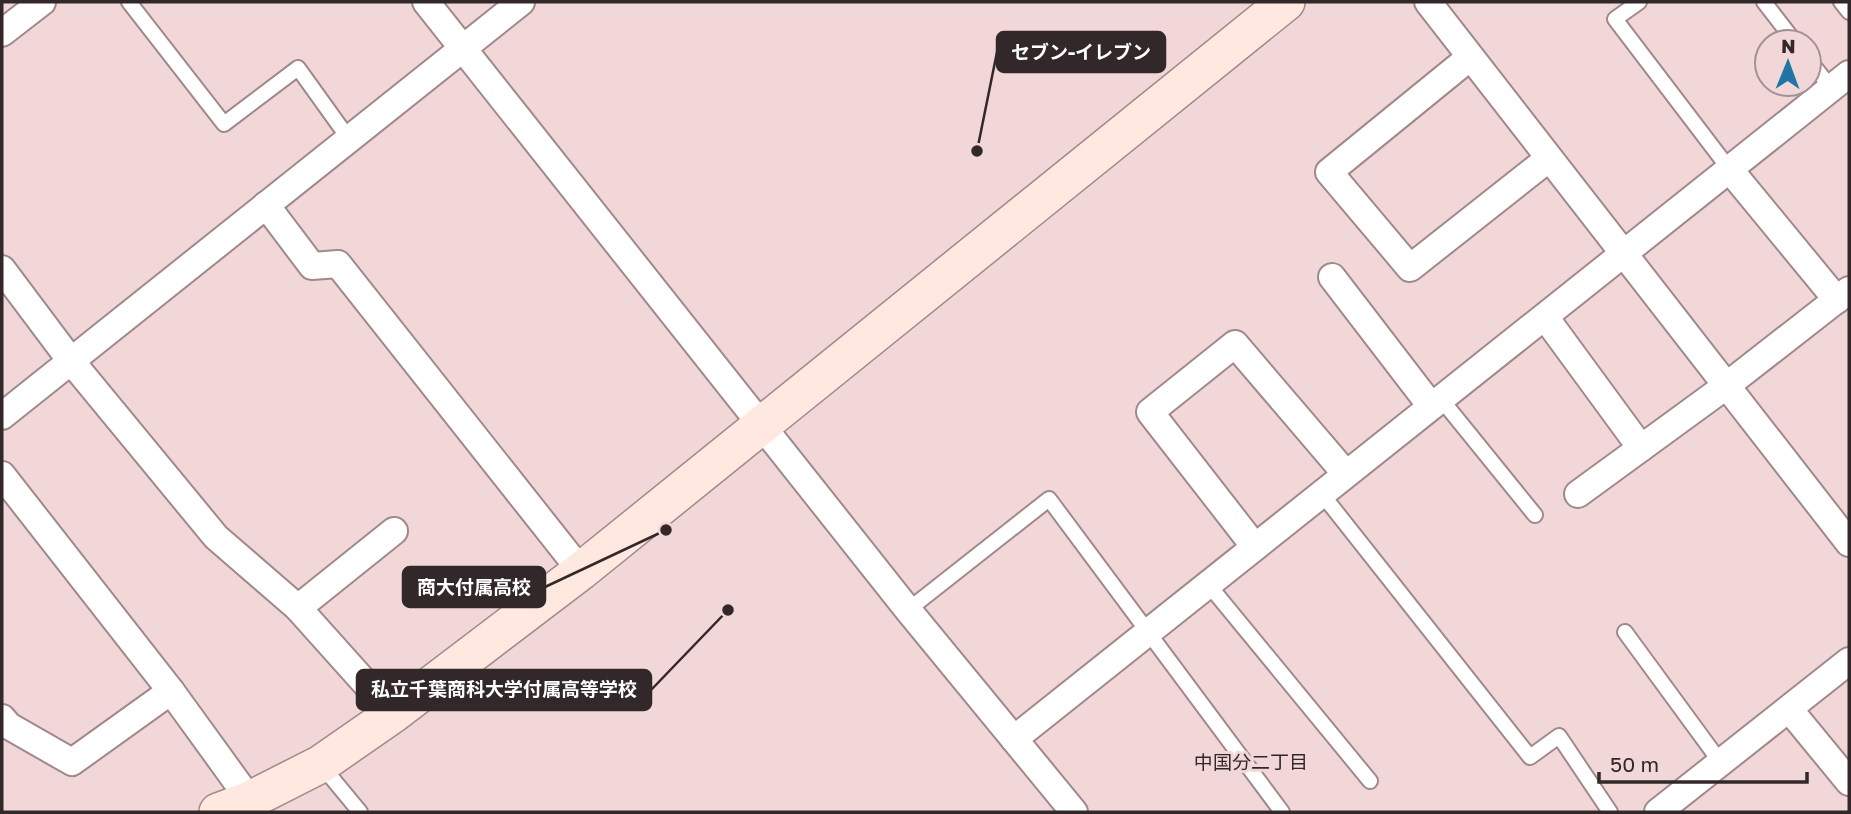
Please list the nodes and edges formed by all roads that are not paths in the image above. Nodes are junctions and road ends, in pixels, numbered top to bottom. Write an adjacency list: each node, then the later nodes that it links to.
1 (42, 2): 12 (street)
2 (129, 2): 17 (lane)
3 (426, 2): 13 (street)
4 (522, 2): 13 (street)
5 (1286, 2): 30 (street)
6 (1428, 2): 14 (street)
7 (1639, 2): 19 (lane)
8 (1763, 2): 11 (lane)
9 (1841, 2): 10 (lane)
10 (1849, 12)
11 (1784, 28)
12 (2, 33)
13 (463, 48): 17 (street); 30 (street)
14 (1469, 58): 18 (street); 18 (street)
15 (1823, 70): 16 (lane)
16 (1840, 82): 19 (street)
17 (349, 139): 20 (street)
18 (1548, 159): 21 (street)
19 (1730, 170): 21 (street); 24 (street)
20 (266, 205): 26 (street); 40 (street)
21 (1623, 254): 25 (street); 27 (street)
22 (2, 269): 26 (street)
23 (1332, 277): 28 (street)
24 (1843, 295): 27 (street)
25 (1545, 317): 28 (street); 31 (street)
26 (71, 361): 29 (street); 42 (street)
27 (1726, 386): 31 (street); 38 (street)
28 (1436, 402): 32 (street); 36 (lane)
29 (2, 416)
30 (760, 426): 40 (street); 43 (street)
31 (1642, 448): 35 (street)
32 (1346, 474): 34 (street); 39 (street)
33 (2, 475): 47 (street)
34 (1322, 494): 39 (street); 60 (lane)
35 (1578, 494)
36 (1535, 515)
37 (394, 531): 42 (street)
38 (1849, 543)
39 (1255, 547): 41 (street)
40 (581, 571): 49 (street)
41 (1208, 584): 45 (street); 54 (lane)
42 (298, 608): 49 (street)
43 (908, 610): 45 (lane); 51 (street)
44 (1625, 632): 52 (lane)
45 (1147, 633): 51 (street); 59 (lane)
46 (1849, 661): 48 (street)
47 (171, 691): 50 (street); 56 (street)
48 (1789, 709): 52 (street); 55 (street)
49 (393, 714): 53 (street)
50 (2, 718)
51 (1014, 738): 58 (street)
52 (1721, 763): 61 (street)
53 (321, 764): 56 (street); 57 (lane)
54 (1370, 781)
55 (1849, 782)
56 (234, 806)
57 (360, 812)
58 (1074, 812)
59 (1282, 812)
60 (1610, 812)
61 (1658, 812)

